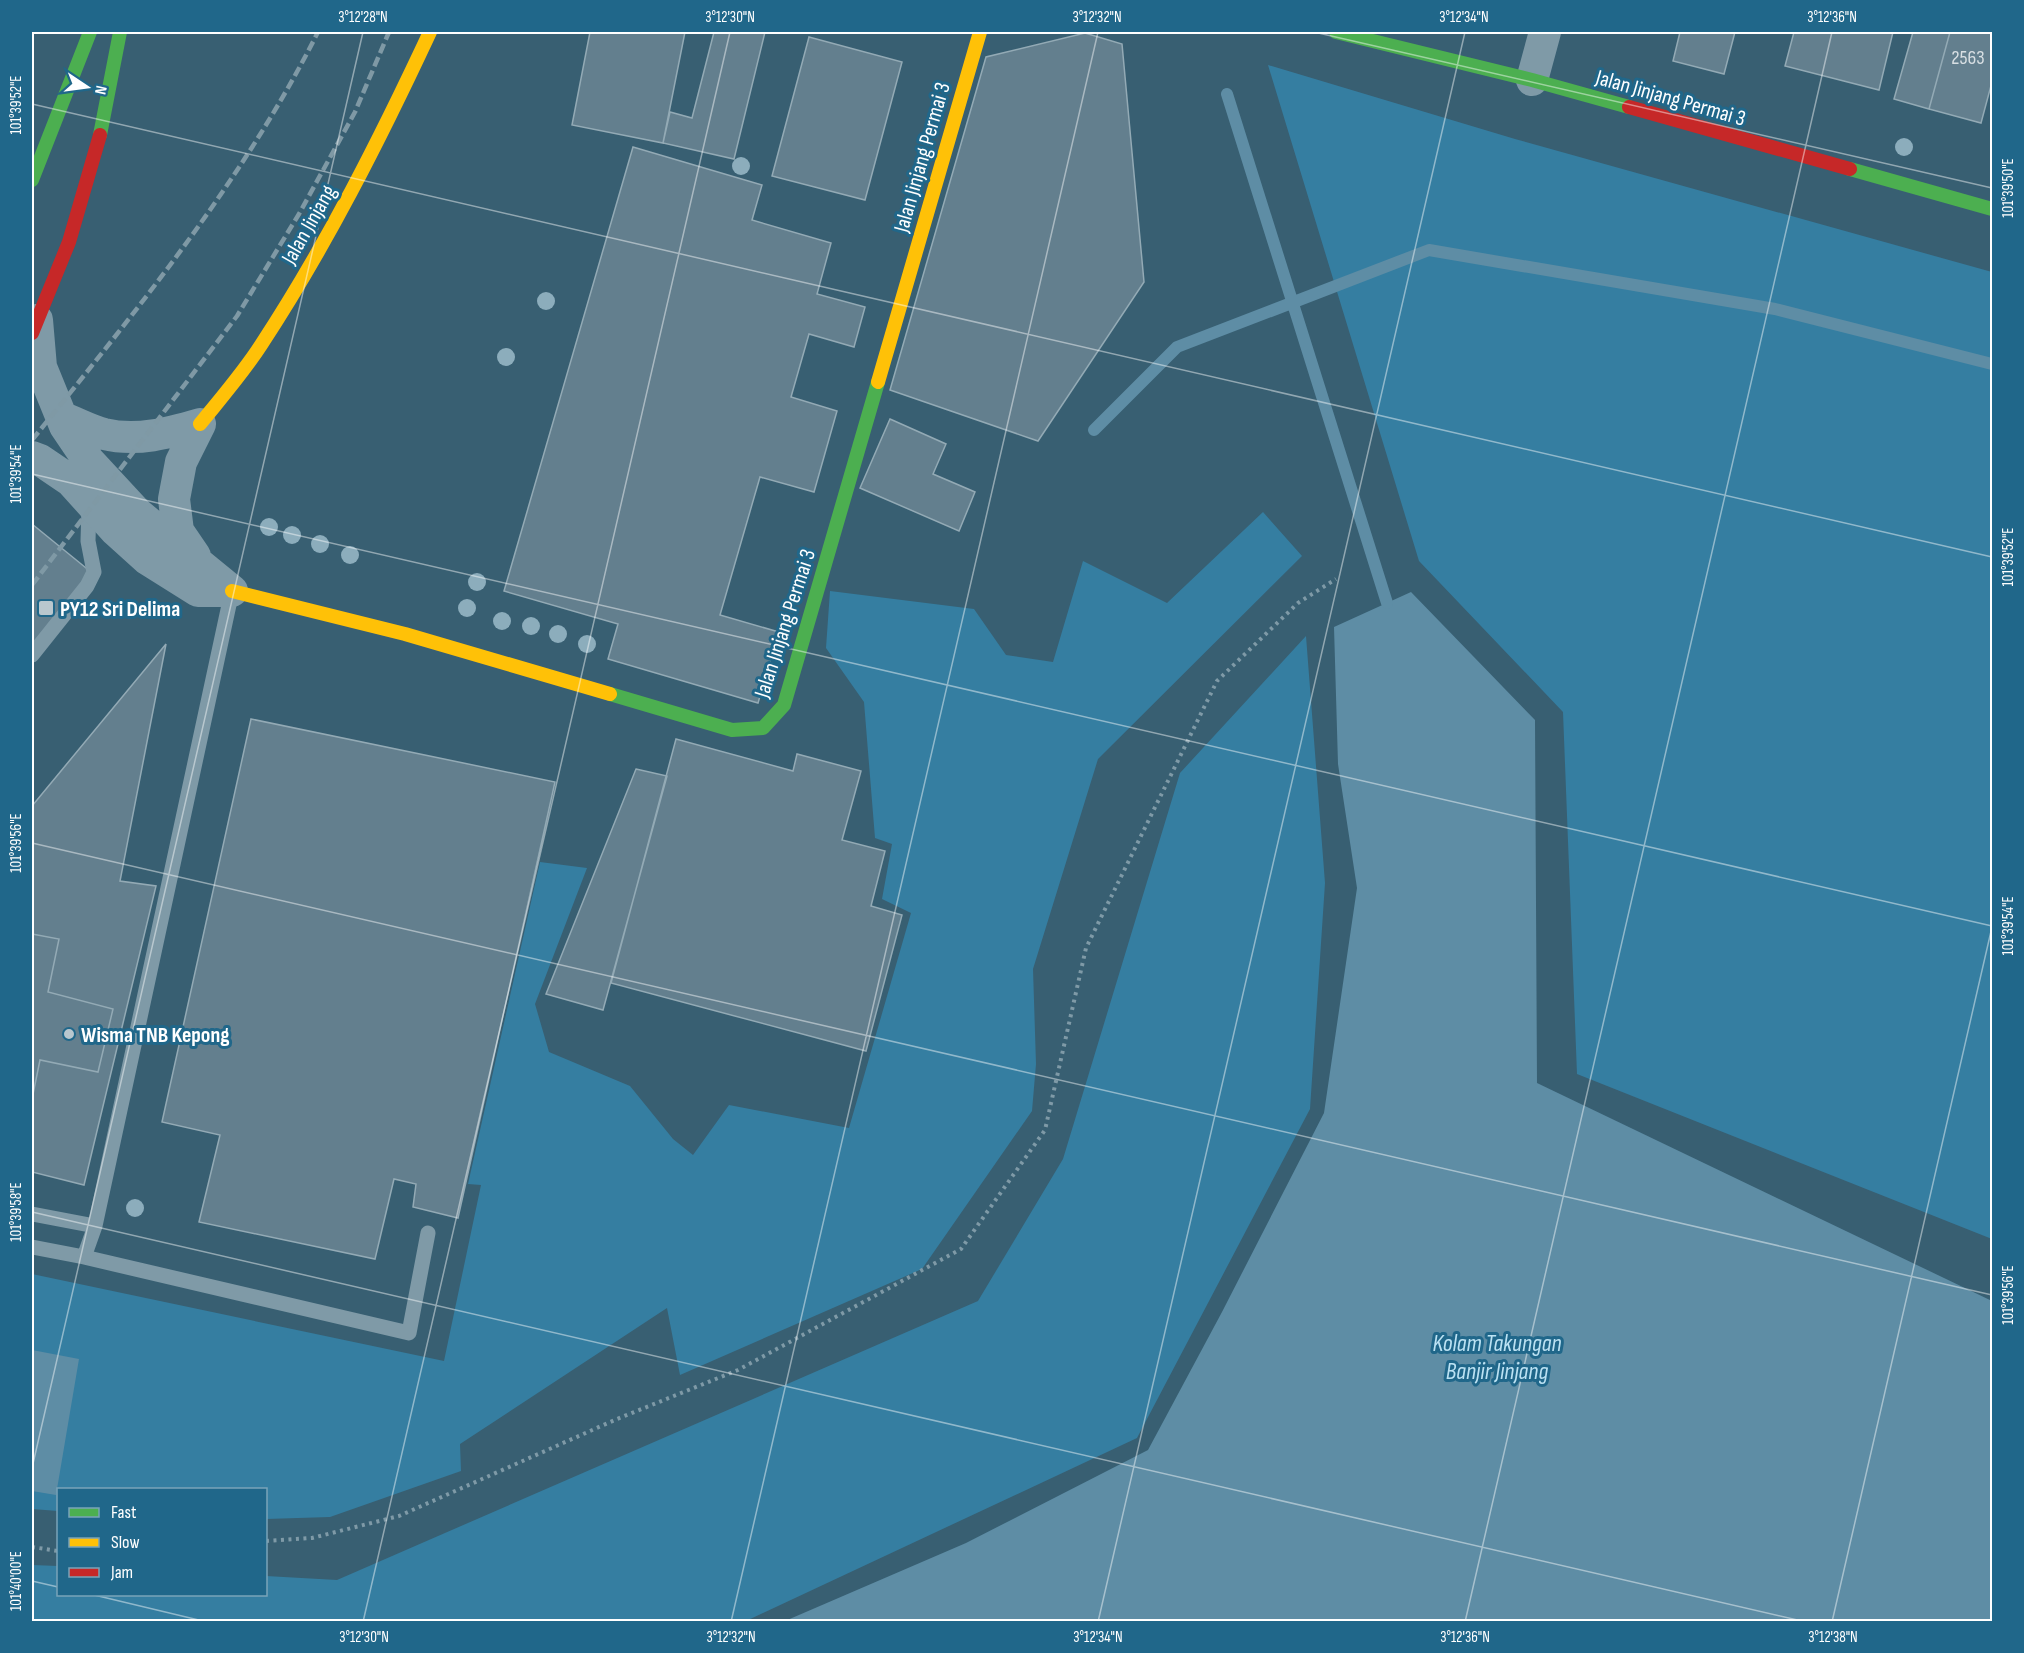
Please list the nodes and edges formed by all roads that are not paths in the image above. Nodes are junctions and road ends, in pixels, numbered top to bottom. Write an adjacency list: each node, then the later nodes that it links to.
1 (90, 32): 8 (street)
2 (120, 32): 10 (street)
3 (430, 32): 12 (street, Jalan Jinjang)
4 (980, 32): 16 (street, Jalan Jinjang Permai 3)
5 (1336, 32): 7 (street, Jalan Jinjang Permai 3)
6 (1545, 32): 7 (street)
7 (1532, 80): 9 (street, Jalan Jinjang Permai 3)
8 (32, 180)
9 (1992, 209)
10 (34, 327): 11 (street)
11 (61, 417): 12 (street); 15 (street)
12 (200, 424): 15 (street)
13 (32, 457): 14 (street)
14 (89, 501): 16 (street); 17 (lane)
15 (203, 568): 16 (street)
16 (232, 591): 19 (lane)
17 (32, 655)
18 (32, 1214): 19 (lane)
19 (95, 1226): 22 (lane)
20 (428, 1233): 22 (lane)
21 (32, 1247): 22 (lane)
22 (84, 1257)

